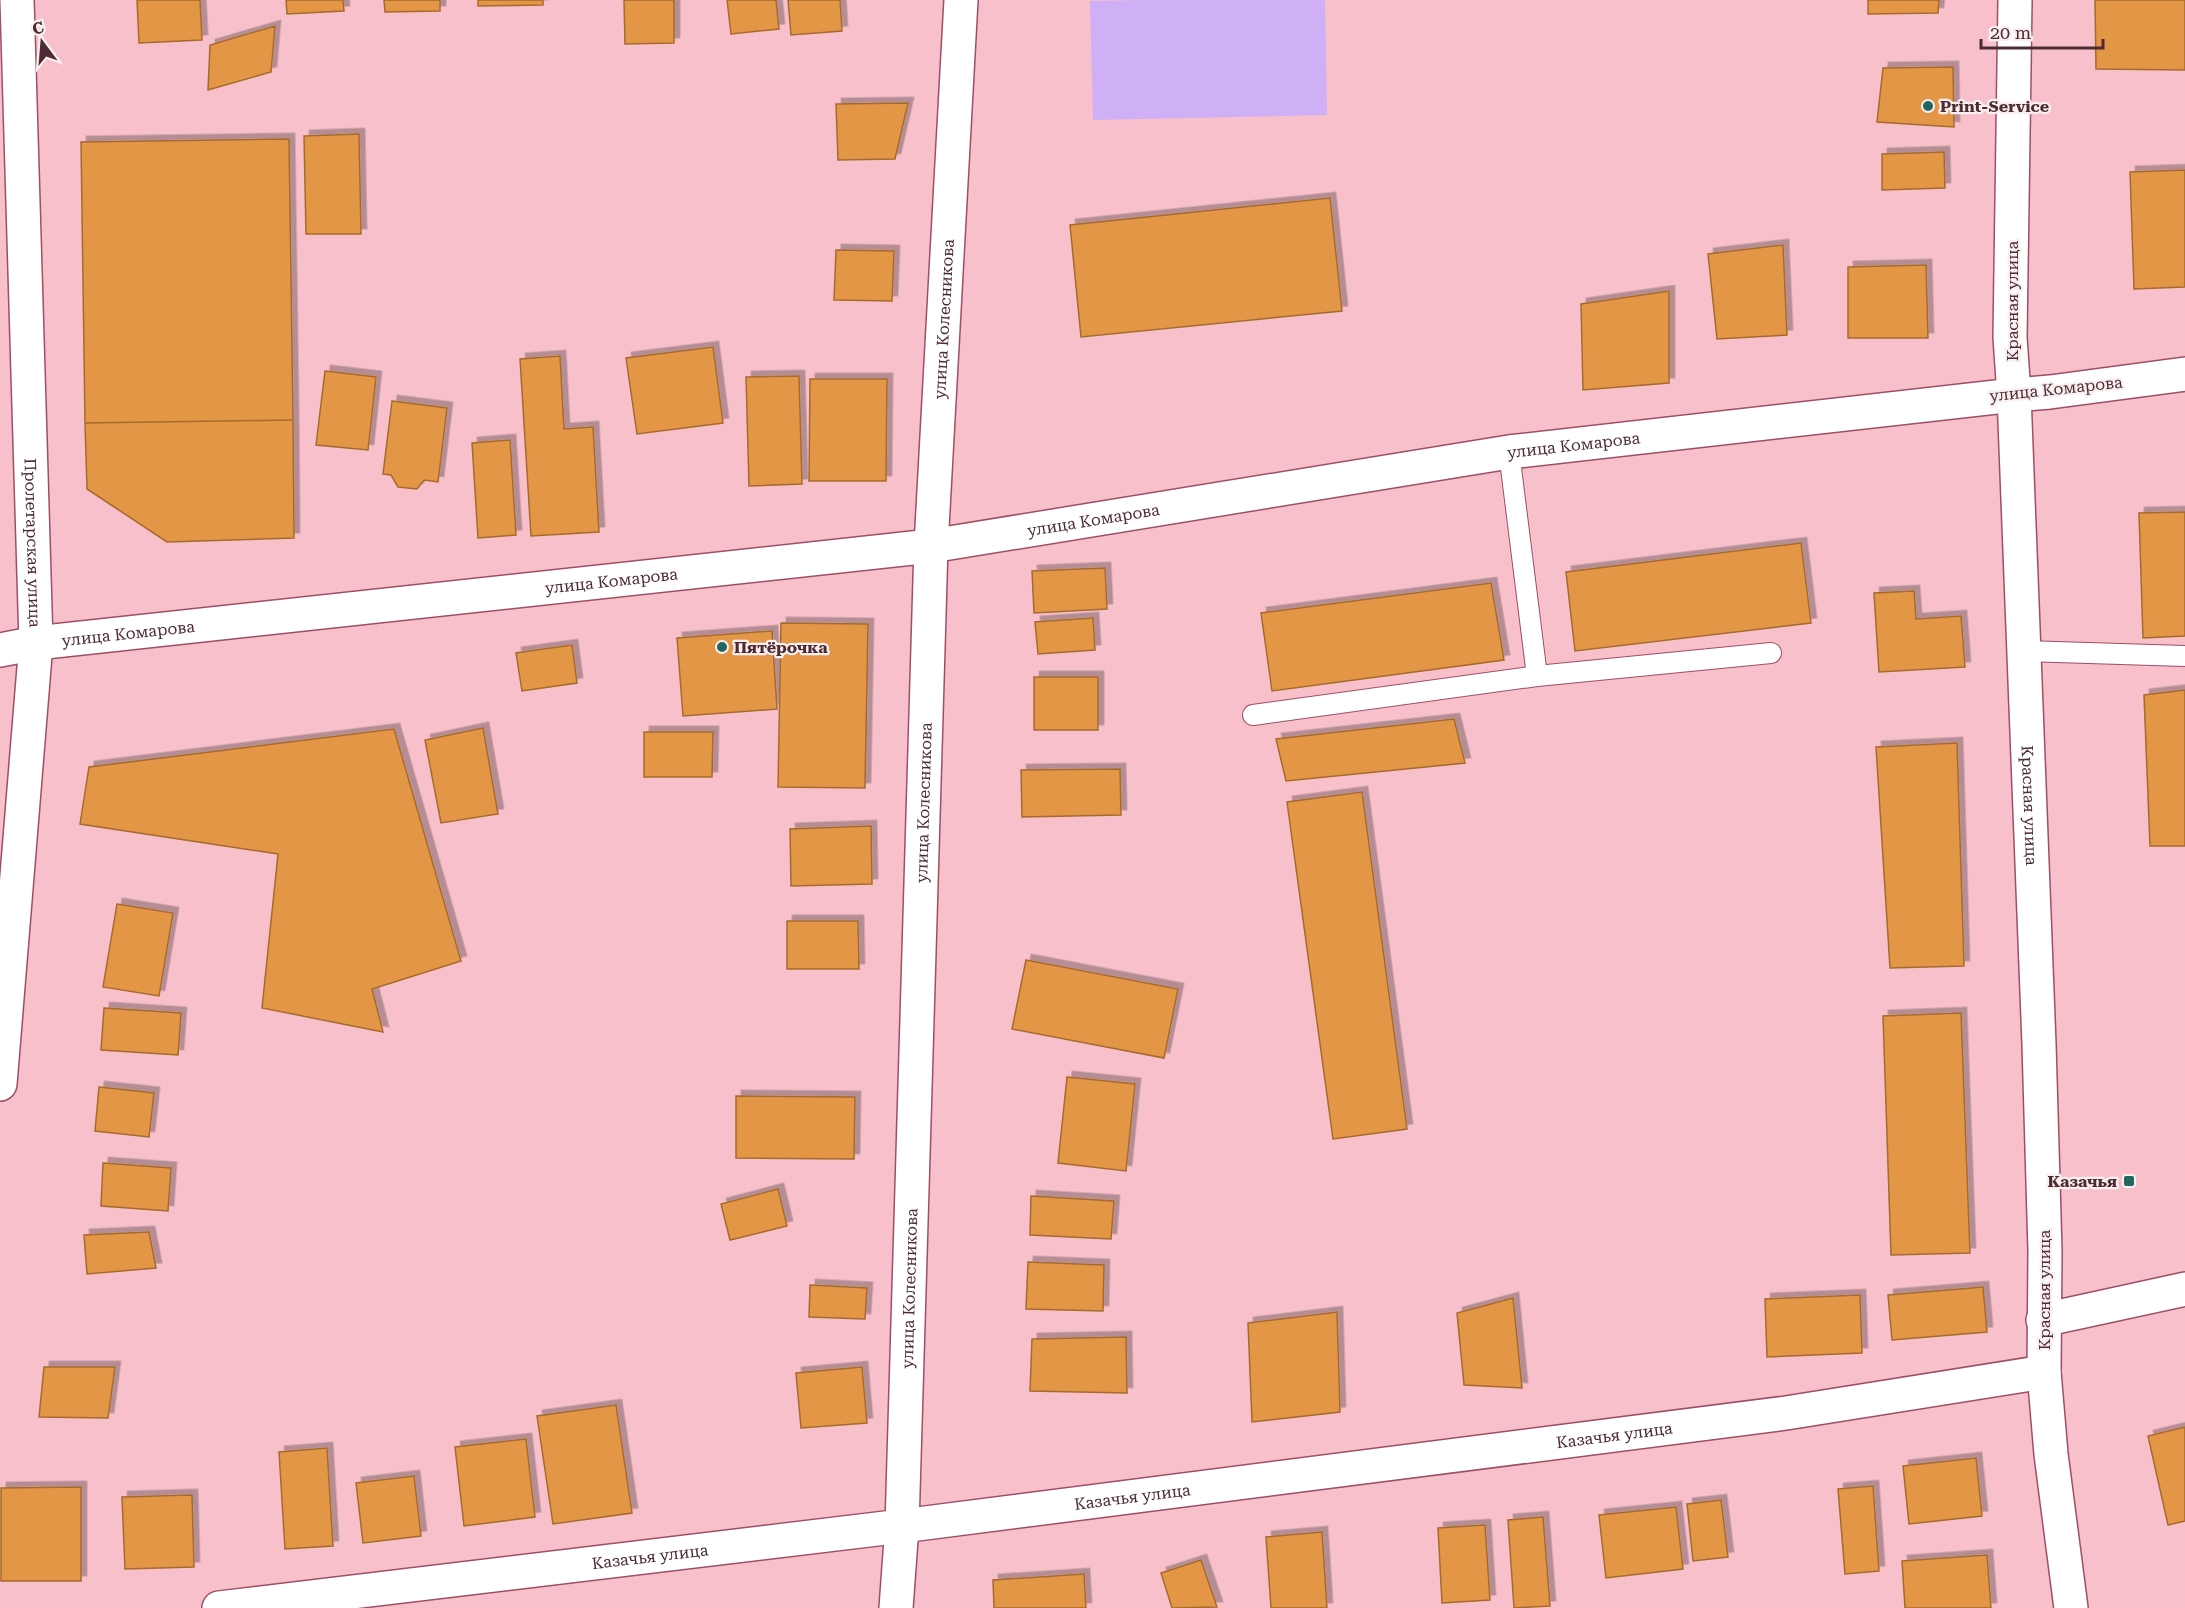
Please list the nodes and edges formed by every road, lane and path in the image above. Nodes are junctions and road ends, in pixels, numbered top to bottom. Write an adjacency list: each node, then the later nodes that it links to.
1 (17, 0): 8 (main road, Пролетарская улица)
2 (961, 0): 7 (main road, улица Колесникова)
3 (2015, 0): 5 (main road, Красная улица)
4 (2185, 374): 5 (main road, улица Комарова)
5 (2014, 394): 6 (main road, улица Комарова); 10 (main road, Красная улица)
6 (1509, 452): 7 (main road, улица Комарова); 13 (lane)
7 (931, 546): 8 (main road, улица Комарова); 19 (main road, улица Колесникова)
8 (36, 644): 9 (main road, улица Комарова); 15 (main road, Пролетарская улица)
9 (0, 650)
10 (2024, 651): 12 (lane); 17 (main road, Красная улица)
11 (1771, 653): 13 (lane)
12 (2185, 656)
13 (1537, 676): 14 (lane)
14 (1253, 715)
15 (0, 1084)
16 (2185, 1289): 17 (main road)
17 (2043, 1320): 18 (main road, Красная улица)
18 (2044, 1372): 19 (main road, Казачья улица); 22 (main road, Красная улица)
19 (902, 1526): 20 (main road, Казачья улица); 21 (main road, улица Колесникова)
20 (219, 1608)
21 (896, 1608)
22 (2071, 1608)

